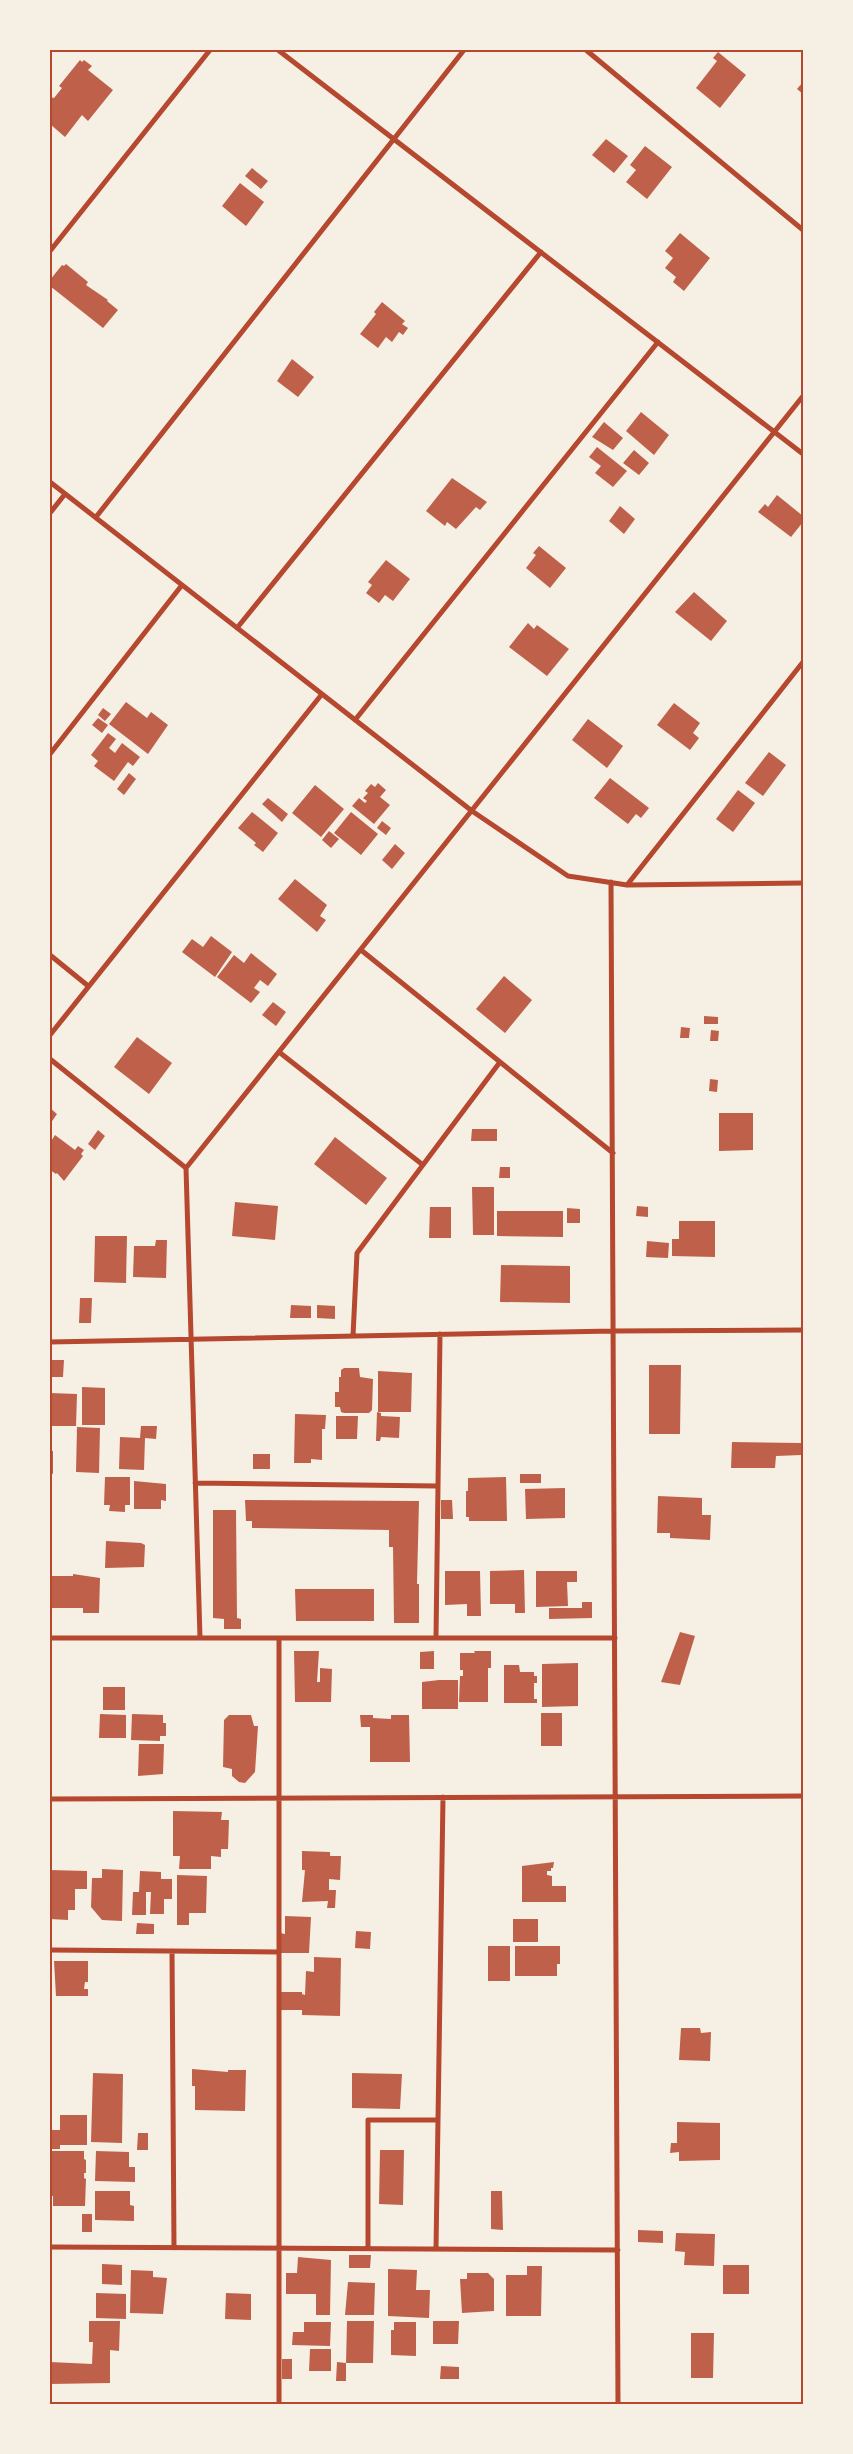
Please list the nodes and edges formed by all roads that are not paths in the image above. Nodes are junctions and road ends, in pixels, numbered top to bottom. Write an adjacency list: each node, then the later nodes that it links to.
1 (210, 50): 7 (street)
2 (278, 50): 5 (street)
3 (464, 50): 5 (street)
4 (586, 50): 6 (street)
5 (394, 139): 8 (street); 16 (street)
6 (803, 230)
7 (50, 251)
8 (541, 252): 9 (street); 18 (street)
9 (658, 342): 11 (street); 21 (street)
10 (803, 396): 11 (street)
11 (774, 432): 12 (street); 23 (street)
12 (803, 454)
13 (50, 482): 14 (street)
14 (65, 494): 15 (street); 16 (street)
15 (50, 513)
16 (96, 517): 17 (street)
17 (182, 585): 18 (street); 22 (street)
18 (237, 628): 20 (street)
19 (803, 662): 26 (street)
20 (322, 694): 21 (street); 29 (street)
21 (355, 720): 23 (street)
22 (50, 754)
23 (472, 811): 24 (street); 27 (street)
24 (611, 882): 26 (street); 34 (street)
25 (803, 883): 26 (street)
26 (627, 885)
27 (361, 950): 31 (street); 33 (street)
28 (50, 955): 29 (street)
29 (88, 985): 30 (street)
30 (50, 1035)
31 (279, 1052): 35 (street); 36 (street)
32 (50, 1059): 36 (street)
33 (500, 1062): 34 (street); 35 (street)
34 (613, 1152): 38 (street)
35 (423, 1165): 40 (street)
36 (186, 1168): 41 (street)
37 (803, 1330): 38 (street)
38 (613, 1331): 39 (street); 49 (street)
39 (440, 1334): 40 (street); 44 (street)
40 (353, 1336): 41 (street)
41 (191, 1339): 42 (street); 43 (street)
42 (50, 1342)
43 (195, 1483): 44 (street); 46 (street)
44 (437, 1486): 48 (street)
45 (50, 1638): 46 (street)
46 (200, 1638): 47 (street)
47 (279, 1638): 48 (street); 53 (street)
48 (436, 1638): 49 (street)
49 (615, 1638): 50 (street)
50 (616, 1796): 51 (street); 52 (street); 64 (street)
51 (803, 1796)
52 (443, 1797): 53 (street); 58 (street)
53 (279, 1798): 54 (street); 57 (street)
54 (50, 1799)
55 (50, 1950): 56 (street)
56 (172, 1951): 57 (street); 60 (street)
57 (279, 1952): 61 (street)
58 (438, 2120): 62 (street); 63 (street)
59 (50, 2247): 60 (street)
60 (174, 2248): 61 (street)
61 (279, 2248): 62 (street); 65 (street)
62 (368, 2248): 63 (street)
63 (436, 2249): 64 (street)
64 (618, 2250): 66 (street)
65 (279, 2404)
66 (618, 2404)

